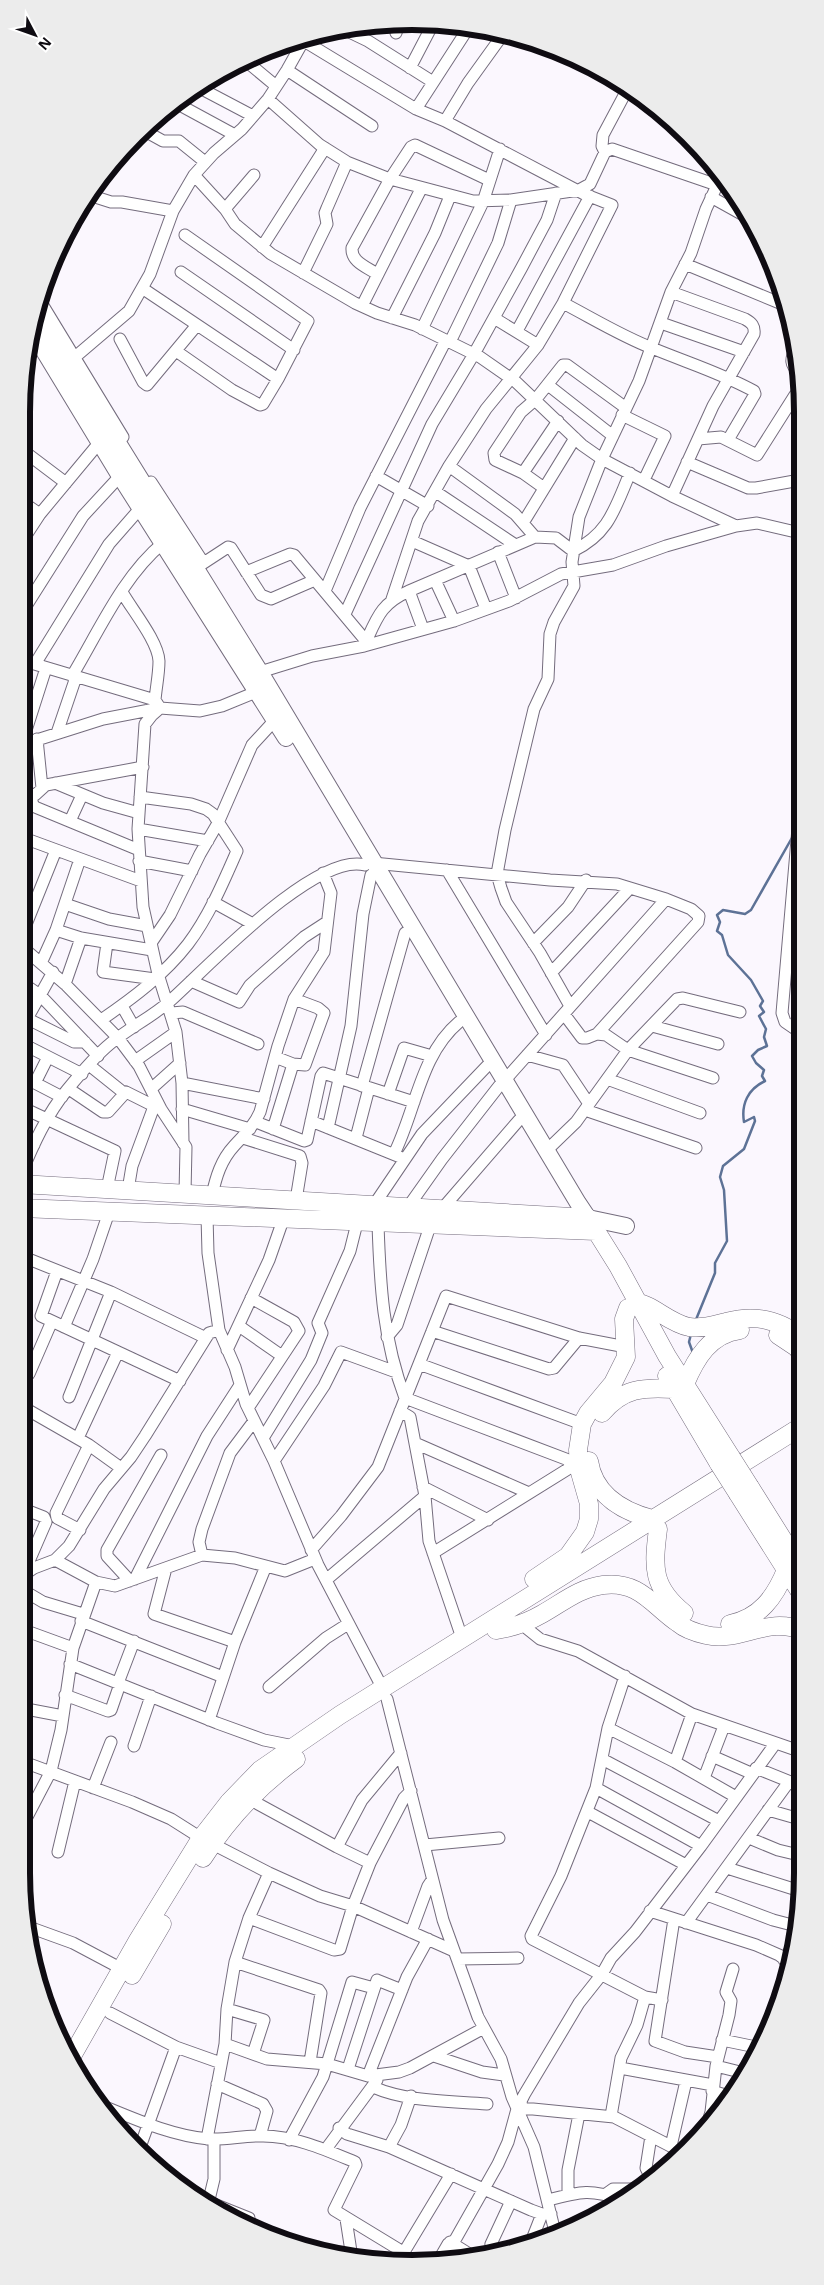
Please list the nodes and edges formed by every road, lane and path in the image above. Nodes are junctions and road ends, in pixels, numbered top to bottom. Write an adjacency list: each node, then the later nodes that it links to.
1 (429, 31): 8 (street)
2 (465, 33): 10 (street)
3 (353, 34): 8 (street)
4 (499, 40): 18 (street)
5 (311, 44): 16 (street)
6 (301, 46): 9 (street)
7 (252, 65): 11 (street)
8 (410, 68): 10 (street)
9 (287, 70): 11 (street); 19 (street)
10 (433, 82): 16 (street)
11 (276, 86): 14 (street)
12 (205, 91): 17 (street)
13 (625, 94): 24 (street)
14 (268, 99): 17 (street); 22 (street)
15 (182, 107): 21 (street)
16 (416, 108): 18 (street)
17 (253, 116): 21 (street)
18 (445, 121): 23 (street)
19 (372, 126)
20 (151, 134): 25 (street)
21 (235, 135): 25 (street)
22 (325, 148): 26 (street); 46 (street)
23 (500, 149): 30 (street); 34 (street)
24 (605, 152): 31 (street); 34 (street)
25 (206, 162): 27 (street)
26 (347, 162): 29 (street); 49 (street)
27 (194, 175): 42 (street); 44 (street)
28 (254, 175): 42 (street)
29 (390, 179): 30 (street); 33 (street); 50 (street)
30 (489, 180): 41 (street)
31 (716, 180)
32 (718, 183): 38 (street)
33 (421, 189): 36 (street); 50 (street)
34 (579, 190): 35 (street); 37 (street)
35 (556, 193): 40 (street); 59 (street)
36 (450, 196): 41 (street); 58 (street)
37 (590, 196): 54 (street); 63 (street)
38 (711, 197): 43 (street); 47 (street)
39 (96, 198): 44 (street)
40 (512, 200): 41 (street); 67 (street)
41 (482, 202): 62 (street)
42 (225, 209): 46 (street)
43 (736, 210)
44 (173, 211): 51 (street)
45 (185, 235): 70 (street)
46 (262, 247): 49 (street)
47 (685, 264): 52 (street); 53 (street)
48 (181, 272): 70 (street)
49 (303, 272): 55 (street)
50 (377, 274): 55 (street)
51 (142, 288): 61 (street); 74 (street)
52 (671, 292): 60 (street); 72 (street)
53 (778, 302)
54 (563, 303): 68 (street); 69 (street)
55 (362, 306): 58 (street)
56 (44, 309): 64 (street)
57 (42, 317): 64 (main road)
58 (392, 318): 62 (street)
59 (494, 318): 63 (street); 73 (street)
60 (661, 323): 69 (street); 72 (street)
61 (196, 326): 71 (street); 77 (street)
62 (422, 328): 67 (street)
63 (517, 331): 68 (street)
64 (55, 332): 74 (main road)
65 (37, 339): 87 (main road)
66 (120, 339): 71 (street)
67 (448, 341): 73 (street); 95 (street)
68 (538, 345): 75 (street)
69 (651, 348): 76 (street); 81 (street)
70 (294, 350): 77 (street)
71 (176, 351): 77 (street)
72 (744, 352): 76 (street)
73 (474, 354): 75 (street); 100 (street)
74 (72, 360): 103 (main road); 117 (street)
75 (510, 378): 80 (street); 91 (street)
76 (729, 378): 85 (street); 86 (street)
77 (278, 379)
78 (548, 385): 80 (street); 81 (street); 83 (street)
79 (793, 398): 86 (street)
80 (536, 399): 82 (street); 92 (street)
81 (624, 412): 83 (street); 96 (street)
82 (558, 422): 84 (street); 92 (street)
83 (612, 436): 89 (street)
84 (575, 438): 89 (street); 99 (street)
85 (698, 439): 86 (street); 90 (street)
86 (728, 440)
87 (99, 443): 94 (main road); 98 (street)
88 (30, 456): 98 (street)
89 (602, 459): 93 (street); 115 (street)
90 (687, 462): 97 (street); 102 (street)
91 (449, 466): 101 (street); 107 (street)
92 (523, 473): 99 (street)
93 (630, 473): 96 (street); 115 (street)
94 (120, 476): 103 (main road); 128 (street)
95 (376, 476): 100 (street); 125 (street)
96 (644, 480): 102 (street)
97 (794, 481)
98 (66, 483): 106 (street)
99 (544, 488): 107 (street)
100 (403, 490): 104 (street); 130 (street)
101 (436, 492): 104 (street); 114 (street)
102 (672, 496): 108 (street)
103 (146, 503): 113 (main road); 117 (main road); 135 (street)
104 (428, 506): 112 (street)
105 (30, 507): 106 (street)
106 (40, 514): 109 (street)
107 (523, 523): 111 (street)
108 (736, 526): 110 (street); 120 (street)
109 (30, 529)
110 (794, 531)
111 (535, 537): 114 (street); 115 (street)
112 (412, 541): 118 (street); 127 (street)
113 (163, 543): 124 (street); 138 (main road)
114 (514, 544): 116 (street)
115 (572, 551): 120 (street)
116 (498, 552): 118 (street); 126 (street)
117 (199, 565): 119 (street); 136 (main road)
118 (468, 566): 122 (street); 129 (street)
119 (246, 572): 121 (street); 121 (street)
120 (574, 572): 126 (street); 164 (street)
121 (315, 580): 125 (street)
122 (435, 580): 123 (street); 131 (street)
123 (409, 591): 127 (street); 132 (street)
124 (122, 592): 137 (street); 139 (street)
125 (325, 592): 130 (street)
126 (516, 598): 129 (street)
127 (392, 599): 133 (street)
128 (30, 600)
129 (486, 609): 131 (street)
130 (345, 614): 133 (street)
131 (454, 621): 132 (street)
132 (423, 629): 133 (street)
133 (365, 644): 136 (street)
134 (30, 663): 135 (street)
135 (41, 666): 137 (street); 140 (street)
136 (260, 672): 160 (main road)
137 (74, 676): 139 (street); 142 (street)
138 (256, 692): 139 (street); 141 (main road)
139 (157, 704): 142 (street); 145 (street)
140 (30, 710)
141 (275, 720): 153 (street); 160 (main road)
142 (57, 733): 143 (street)
143 (37, 740): 144 (street); 147 (street)
144 (30, 743)
145 (143, 767): 146 (street); 150 (street)
146 (55, 783): 147 (street); 148 (street)
147 (42, 788): 149 (street)
148 (82, 795): 151 (street); 152 (street)
149 (32, 796): 152 (street)
150 (140, 797): 151 (street); 153 (street)
151 (139, 813): 154 (street)
152 (70, 822): 158 (street)
153 (218, 823): 156 (street); 170 (street)
154 (138, 829): 156 (street); 158 (street)
155 (30, 840): 157 (street)
156 (208, 841): 162 (street)
157 (56, 850): 159 (street); 172 (street)
158 (139, 855): 162 (street); 167 (street)
159 (80, 859): 167 (street); 171 (street)
160 (370, 867): 161 (street); 163 (street); 177 (main road); 223 (street); 227 (main road)
161 (447, 870): 164 (street); 206 (street)
162 (192, 871): 181 (street)
163 (323, 873): 173 (street); 174 (street)
164 (497, 874): 166 (street); 180 (street)
165 (794, 874): 203 (street)
166 (586, 880): 168 (street); 180 (street)
167 (141, 881): 175 (street)
168 (630, 888): 169 (street); 185 (street)
169 (666, 899): 194 (street); 205 (street)
170 (213, 902): 174 (street); 186 (street)
171 (65, 904): 175 (street); 176 (street)
172 (30, 915)
173 (327, 922): 187 (street); 191 (street)
174 (253, 924): 187 (street)
175 (147, 926): 181 (street)
176 (56, 930): 178 (street); 183 (street)
177 (405, 933): 200 (main road); 228 (street)
178 (81, 938): 179 (street); 188 (street)
179 (107, 943): 181 (street); 186 (street)
180 (533, 943): 185 (street)
181 (151, 947): 186 (street)
182 (30, 952): 183 (street)
183 (42, 961): 184 (street)
184 (53, 972): 188 (street); 190 (street)
185 (551, 974): 194 (street)
186 (157, 977): 192 (street); 193 (street)
187 (191, 981): 192 (street)
188 (66, 984): 199 (street)
189 (30, 989): 190 (street)
190 (40, 996): 197 (street); 208 (street)
191 (294, 999): 217 (street); 220 (street)
192 (169, 1002): 196 (street); 202 (street)
193 (122, 1006): 199 (street); 202 (street)
194 (567, 1010): 205 (street); 206 (street)
195 (740, 1012): 201 (street)
196 (172, 1013): 204 (street); 209 (street)
197 (30, 1014)
198 (30, 1020): 208 (street)
199 (101, 1020): 207 (street)
200 (459, 1022): 215 (street); 221 (main road)
201 (652, 1026): 210 (street); 212 (street)
202 (134, 1027): 207 (street)
203 (794, 1028)
204 (176, 1032): 218 (street); 219 (street)
205 (597, 1034): 212 (street)
206 (546, 1035): 213 (street)
207 (118, 1038): 214 (street); 218 (street)
208 (85, 1042): 214 (street)
209 (258, 1044)
210 (718, 1044)
211 (30, 1048): 216 (street)
212 (628, 1050): 224 (street); 225 (street)
213 (527, 1055): 227 (street); 235 (street)
214 (98, 1056): 222 (street)
215 (432, 1056): 231 (street); 234 (street)
216 (48, 1057): 222 (street); 229 (street)
217 (275, 1057): 220 (street); 233 (street)
218 (135, 1061): 232 (street)
219 (180, 1063): 226 (street); 232 (street)
220 (293, 1064): 243 (street)
221 (486, 1066): 227 (main road); 252 (street)
222 (86, 1069): 229 (street); 230 (street)
223 (339, 1078): 228 (street); 241 (street); 242 (street)
224 (713, 1078)
225 (607, 1079): 235 (street); 238 (street)
226 (182, 1083): 233 (street); 236 (street)
227 (502, 1083): 240 (main road); 250 (main road); 260 (street)
228 (366, 1087): 231 (street); 245 (street)
229 (65, 1093): 230 (street); 239 (street)
230 (124, 1093): 232 (street)
231 (388, 1094): 234 (street)
232 (154, 1098): 246 (street); 255 (street)
233 (264, 1099): 244 (street)
234 (414, 1102): 252 (street)
235 (587, 1107): 249 (street); 250 (street)
236 (182, 1110): 244 (street); 246 (street)
237 (30, 1111): 239 (street)
238 (700, 1113)
239 (48, 1119): 248 (street); 254 (street)
240 (519, 1120): 262 (street); 268 (main road)
241 (311, 1121): 242 (street); 243 (street)
242 (328, 1128): 245 (street)
243 (274, 1129): 244 (street)
244 (250, 1130): 257 (street); 258 (street)
245 (356, 1138): 252 (street)
246 (183, 1142): 256 (street)
247 (30, 1143): 248 (street)
248 (34, 1145): 251 (street)
249 (696, 1148)
250 (546, 1151): 268 (main road)
251 (30, 1154)
252 (399, 1156): 259 (street)
253 (30, 1185): 254 (main road)
254 (107, 1189): 255 (main road)
255 (128, 1190): 256 (main road)
256 (185, 1194): 257 (main road)
257 (212, 1195): 258 (main road)
258 (296, 1200): 259 (main road)
259 (374, 1205): 260 (main road)
260 (408, 1207): 262 (main road)
261 (30, 1208): 263 (main road)
262 (442, 1209): 268 (main road)
263 (109, 1212): 264 (main road); 272 (street)
264 (207, 1216): 265 (main road); 279 (street)
265 (283, 1220): 266 (main road); 274 (street)
266 (356, 1223): 267 (main road); 306 (street)
267 (378, 1224): 269 (main road); 282 (street)
268 (588, 1224): 269 (main road); 275 (main road)
269 (430, 1226): 282 (street)
270 (30, 1260): 271 (street)
271 (57, 1271): 272 (street); 276 (street)
272 (84, 1281): 273 (street); 278 (street)
273 (111, 1292): 283 (street); 285 (street)
274 (251, 1298): 277 (street); 290 (street)
275 (633, 1306): 281 (main road); 286 (main road); 296 (main road)
276 (52, 1321): 278 (street); 292 (street)
277 (238, 1326): 288 (street); 290 (street)
278 (64, 1327): 285 (street)
279 (219, 1330): 283 (street); 288 (street)
280 (432, 1331): 284 (street); 284 (street); 291 (street)
281 (794, 1333)
282 (387, 1337): 293 (street)
283 (206, 1338): 294 (street)
284 (579, 1338): 286 (street)
285 (92, 1340): 289 (street); 297 (street)
286 (626, 1347): 303 (main road)
287 (794, 1347): 296 (main road)
288 (227, 1350): 295 (street)
289 (118, 1352): 294 (street); 305 (street)
290 (282, 1356): 299 (street)
291 (419, 1364): 298 (street); 303 (street)
292 (30, 1372)
293 (396, 1372): 298 (street); 310 (street)
294 (180, 1381): 312 (street)
295 (240, 1385): 299 (street); 329 (street)
296 (679, 1386): 317 (main road); 324 (main road, bridge)
297 (70, 1397)
298 (405, 1398): 301 (street); 311 (street)
299 (248, 1408): 302 (street)
300 (30, 1411): 305 (street)
301 (400, 1411): 307 (street); 321 (street)
302 (254, 1421): 306 (street); 320 (street)
303 (582, 1424): 311 (main road)
304 (794, 1434): 317 (main road)
305 (78, 1438): 308 (street)
306 (262, 1438): 310 (street)
307 (415, 1443): 313 (street); 314 (street)
308 (89, 1445): 312 (street); 318 (street)
309 (161, 1455): 329 (street)
310 (274, 1461): 321 (street)
311 (575, 1463): 314 (street); 336 (main road)
312 (122, 1468): 318 (street)
313 (424, 1492): 316 (street); 319 (street); 330 (street)
314 (529, 1493): 316 (street)
315 (30, 1512): 322 (street)
316 (488, 1520): 319 (street)
317 (655, 1524): 327 (main road); 336 (main road)
318 (80, 1530): 323 (street)
319 (433, 1554): 339 (street)
320 (202, 1555): 325 (street); 326 (street)
321 (313, 1555): 325 (street); 330 (street)
322 (30, 1558)
323 (55, 1560): 328 (street); 331 (street)
324 (794, 1562)
325 (266, 1566): 341 (street)
326 (166, 1568): 329 (street); 341 (street)
327 (794, 1570)
328 (30, 1572)
329 (132, 1580): 331 (street)
330 (326, 1580): 335 (street)
331 (96, 1582): 333 (street)
332 (30, 1594): 333 (street)
333 (82, 1618): 340 (street); 342 (street)
334 (520, 1623): 336 (main road); 337 (main road); 344 (street)
335 (348, 1624): 347 (street); 348 (street)
336 (494, 1624): 339 (main road); 348 (main road)
337 (794, 1629)
338 (30, 1631): 342 (street)
339 (462, 1638): 348 (main road)
340 (134, 1642): 345 (street); 346 (street)
341 (235, 1642): 345 (street)
342 (73, 1648): 343 (street)
343 (70, 1664): 346 (street); 349 (street)
344 (625, 1676): 352 (street); 356 (street)
345 (224, 1677): 354 (street)
346 (119, 1683): 349 (street); 350 (street)
347 (269, 1687)
348 (385, 1694): 360 (main road); 362 (street); 377 (main road)
349 (65, 1695): 353 (street)
350 (151, 1696): 354 (street); 359 (street)
351 (30, 1710): 353 (street)
352 (692, 1714): 355 (street); 365 (street)
353 (63, 1716): 367 (street)
354 (210, 1720): 360 (street)
355 (724, 1726): 358 (street); 363 (street)
356 (608, 1728): 364 (street); 365 (street)
357 (110, 1742): 373 (street)
358 (774, 1744): 361 (street); 368 (street)
359 (134, 1746)
360 (294, 1746): 385 (main road)
361 (794, 1750)
362 (402, 1752): 375 (street); 388 (street)
363 (712, 1756): 368 (street); 369 (street)
364 (602, 1759): 374 (street); 382 (street)
365 (675, 1762): 369 (street)
366 (30, 1764): 367 (street)
367 (51, 1771): 370 (street); 378 (street)
368 (754, 1771): 371 (street); 376 (street)
369 (704, 1778): 376 (street)
370 (75, 1781): 373 (street); 389 (street)
371 (788, 1783): 372 (street); 379 (street)
372 (794, 1785)
373 (93, 1788): 385 (street)
374 (596, 1788): 380 (street); 387 (street)
375 (411, 1791): 386 (street); 391 (street)
376 (736, 1797): 382 (street)
377 (249, 1799): 385 (main road); 388 (street)
378 (30, 1810)
379 (768, 1810): 381 (street); 384 (street)
380 (588, 1812): 392 (street); 413 (street)
381 (794, 1817)
382 (719, 1821): 387 (street)
383 (499, 1838): 386 (street)
384 (748, 1838): 390 (street); 393 (street)
385 (207, 1841): 394 (street); 411 (main road); 419 (main road)
386 (425, 1845): 395 (street)
387 (702, 1846): 392 (street)
388 (337, 1847): 391 (street)
389 (58, 1852)
390 (794, 1854)
391 (370, 1863): 398 (street)
392 (686, 1865): 399 (street)
393 (727, 1868): 396 (street); 397 (street)
394 (269, 1873): 398 (street); 400 (street)
395 (432, 1880): 405 (street); 407 (street)
396 (793, 1889)
397 (707, 1895): 402 (street); 403 (street)
398 (353, 1906): 400 (street); 405 (street)
399 (650, 1911): 401 (street); 413 (street)
400 (249, 1918): 410 (street)
401 (674, 1919): 402 (street); 417 (street)
402 (686, 1923): 409 (street)
403 (791, 1925)
404 (34, 1929): 411 (street)
405 (411, 1932): 406 (street)
406 (428, 1939): 407 (street); 415 (street)
407 (456, 1955): 408 (street); 420 (street)
408 (518, 1958)
409 (784, 1959)
410 (235, 1962): 418 (street); 429 (street)
411 (122, 1969): 425 (main road)
412 (733, 1969): 421 (street)
413 (602, 1974): 416 (street); 446 (street)
414 (374, 1988): 415 (street); 432 (street); 434 (street)
415 (402, 1990): 438 (street)
416 (645, 1997): 417 (street); 433 (street)
417 (662, 2000): 430 (street)
418 (227, 2009): 422 (street); 426 (street)
419 (110, 2013): 424 (street); 428 (main road)
420 (484, 2028): 427 (street); 437 (street)
421 (722, 2040): 423 (street); 430 (street)
422 (225, 2044): 426 (street); 431 (street)
423 (753, 2046)
424 (176, 2047): 431 (street); 451 (street)
425 (74, 2052)
426 (252, 2054): 429 (street)
427 (434, 2056): 436 (street); 437 (street)
428 (80, 2062)
429 (310, 2062): 432 (street)
430 (717, 2062): 435 (street); 442 (street)
431 (221, 2063): 440 (street)
432 (327, 2064): 434 (street); 456 (street)
433 (620, 2068): 439 (street); 450 (street)
434 (348, 2070): 438 (street)
435 (738, 2071)
436 (382, 2074): 438 (street); 441 (street)
437 (504, 2075): 446 (street)
438 (368, 2076)
439 (686, 2081): 442 (street); 458 (street)
440 (217, 2084): 453 (street); 455 (street)
441 (373, 2086): 444 (street); 452 (street)
442 (713, 2088): 443 (street); 448 (street)
443 (724, 2093)
444 (411, 2096): 445 (street); 459 (street)
445 (487, 2104)
446 (519, 2109): 449 (street); 464 (street); 469 (street)
447 (112, 2110): 451 (street)
448 (711, 2111)
449 (579, 2114): 450 (street); 466 (street)
450 (611, 2116): 454 (street)
451 (148, 2125): 455 (street); 457 (street)
452 (339, 2128): 459 (street); 461 (street)
453 (260, 2136): 455 (street); 456 (street)
454 (651, 2136): 458 (street); 462 (street)
455 (210, 2139): 467 (street)
456 (289, 2140): 461 (street)
457 (142, 2143)
458 (671, 2146): 460 (street)
459 (389, 2147): 463 (street)
460 (676, 2148)
461 (326, 2149): 472 (street)
462 (648, 2173)
463 (452, 2174): 464 (street); 481 (street)
464 (483, 2189): 470 (street); 475 (street)
465 (627, 2189): 468 (street)
466 (568, 2194): 468 (street); 469 (street)
467 (210, 2197)
468 (609, 2199)
469 (548, 2200): 471 (street)
470 (510, 2201): 471 (street); 476 (street)
471 (547, 2214): 473 (street); 474 (street)
472 (346, 2219): 477 (street); 480 (street)
473 (553, 2228)
474 (535, 2235)
475 (450, 2242): 478 (street); 479 (street)
476 (494, 2246)
477 (349, 2250)
478 (465, 2251)
479 (443, 2253)
480 (397, 2254)
481 (402, 2255)

